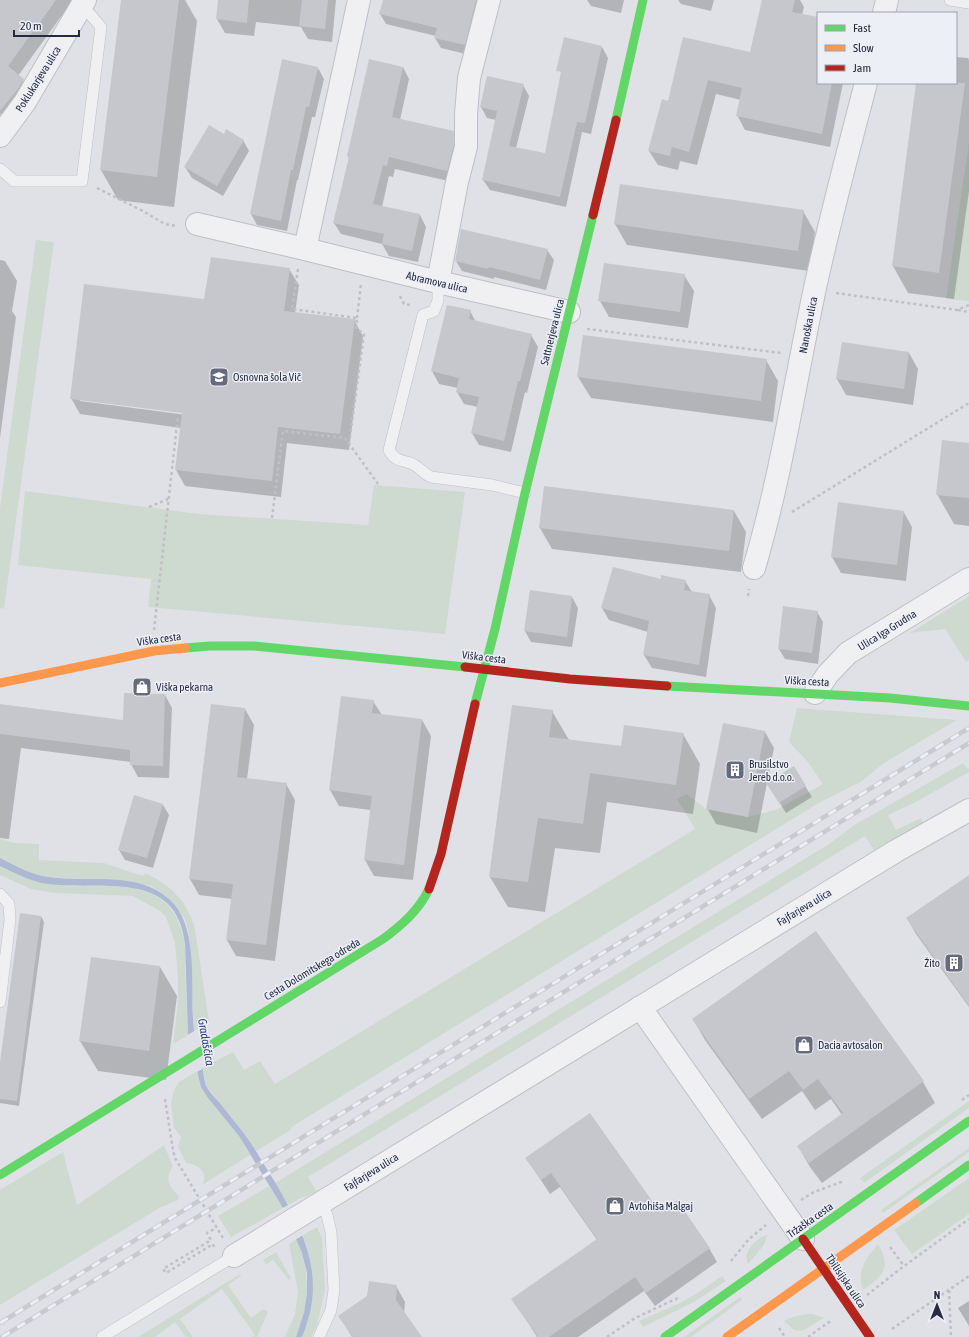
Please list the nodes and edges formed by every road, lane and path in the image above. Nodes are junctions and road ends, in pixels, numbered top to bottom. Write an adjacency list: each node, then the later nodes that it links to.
1 (359, 0): 14 (street)
2 (489, 0): 15 (street)
3 (643, 0): 24 (street, Sattnerjeva ulica)
4 (887, 0): 8 (street)
5 (950, 0): 7 (lane)
6 (84, 3): 10 (street, Poklukarjeva ulica); 12 (lane)
7 (969, 3)
8 (884, 12)
9 (866, 84): 17 (street, Nanoška ulica)
10 (0, 136)
11 (0, 169): 12 (lane)
12 (82, 181): 13 (path)
13 (196, 224): 14 (street, Abramova ulica)
14 (300, 248): 15 (street, Abramova ulica); 23 (path)
15 (438, 282): 21 (lane); 24 (street, Abramova ulica)
16 (361, 284): 23 (path)
17 (815, 290): 20 (path); 25 (street, Nanoška ulica)
18 (398, 294): 21 (path)
19 (969, 305): 20 (path)
20 (957, 310): 22 (path)
21 (434, 311): 30 (lane)
22 (969, 312)
23 (357, 318): 28 (path)
24 (567, 319): 25 (path); 30 (street, Sattnerjeva ulica)
25 (802, 356): 34 (street, Nanoška ulica)
26 (969, 403): 34 (path)
27 (178, 416): 31 (path)
28 (350, 444): 29 (path); 33 (path)
29 (378, 484)
30 (525, 493): 38 (street, Sattnerjeva ulica)
31 (168, 499): 32 (path); 37 (path)
32 (149, 507)
33 (272, 518)
34 (766, 528): 35 (street, Nanoška ulica)
35 (754, 568)
36 (969, 579): 40 (street, Ulica Iga Grudna)
37 (154, 651): 38 (street, Viška cesta); 39 (street, Viška cesta)
38 (484, 669): 40 (street, Viška cesta); 46 (street, Cesta Dolomitskega odreda)
39 (0, 683)
40 (815, 693): 41 (street, Viška cesta)
41 (969, 706)
42 (969, 810): 45 (street, Fajfarjeva ulica)
43 (0, 894): 44 (lane)
44 (0, 1002)
45 (640, 1007): 50 (street, Fajfarjeva ulica); 53 (street)
46 (156, 1079): 49 (street, Cesta Dolomitskega odreda); 54 (path)
47 (969, 1121): 53 (street, Tržaška cesta)
48 (969, 1165): 59 (street)
49 (0, 1175)
50 (314, 1207): 56 (street, Fajfarjeva ulica); 68 (lane)
51 (969, 1219): 58 (path)
52 (767, 1224): 57 (path)
53 (803, 1239): 59 (street, Tbilisijska ulica); 70 (street, Tržaška cesta)
54 (213, 1244)
55 (888, 1244): 58 (path)
56 (234, 1256): 67 (lane, Fajfarjeva ulica)
57 (726, 1266)
58 (904, 1266): 63 (path)
59 (823, 1269): 71 (street); 74 (street, Tbilisijska ulica)
60 (969, 1276): 61 (path)
61 (950, 1290): 66 (path); 75 (path)
62 (682, 1296): 69 (path)
63 (866, 1296)
64 (830, 1322): 73 (path)
65 (778, 1326): 72 (path)
66 (892, 1329)
67 (102, 1337)
68 (319, 1337)
69 (607, 1337)
70 (665, 1337)
71 (727, 1337)
72 (785, 1337)
73 (808, 1337)
74 (870, 1337)
75 (951, 1337)

